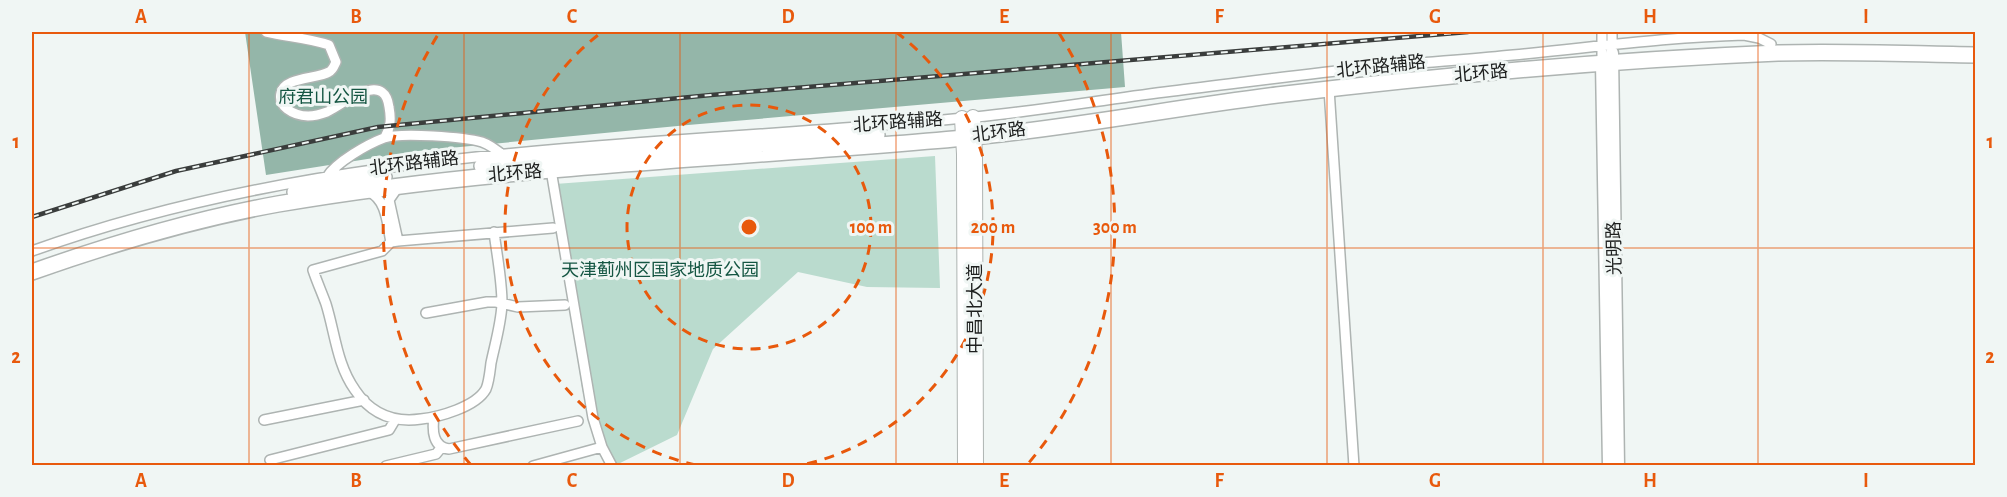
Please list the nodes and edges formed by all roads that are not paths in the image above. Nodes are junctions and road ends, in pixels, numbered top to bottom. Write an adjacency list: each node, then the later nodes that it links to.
1 (266, 32): 4 (street)
2 (1602, 32): 6 (street, 光明路)
3 (1612, 32): 6 (street, 光明路)
4 (312, 36): 9 (street)
5 (1976, 46): 6 (highway, 北环路)
6 (1607, 54): 7 (highway, 北环路); 8 (highway, 北环路); 10 (highway, 北环路); 41 (street, 光明路); 42 (street, 光明路)
7 (1976, 55)
8 (1329, 89): 10 (highway, 北环路); 40 (street)
9 (390, 126): 11 (street); 12 (street)
10 (968, 128): 13 (highway, 北环路); 16 (highway, 北环路); 38 (main road, 中昌北大道); 39 (main road, 中昌北大道)
11 (398, 136): 12 (street); 13 (street)
12 (385, 137): 15 (street)
13 (507, 159): 15 (highway, 北环路)
14 (552, 176): 32 (street)
15 (325, 181): 21 (street); 22 (highway, 北环路)
16 (400, 186): 17 (highway, 北环路); 20 (street)
17 (366, 190): 20 (street); 23 (highway, 北环路)
18 (553, 228): 19 (street)
19 (494, 232): 20 (street); 24 (street)
20 (394, 241): 27 (street)
21 (32, 251)
22 (32, 263)
23 (32, 273)
24 (502, 304): 25 (street); 26 (street); 28 (street)
25 (565, 305)
26 (426, 313)
27 (364, 400): 29 (street); 30 (street)
28 (434, 417): 30 (street); 33 (street)
29 (264, 420)
30 (395, 420): 34 (street)
31 (578, 422): 33 (street)
32 (602, 447): 36 (street); 37 (street)
33 (441, 448): 35 (street)
34 (270, 460)
35 (387, 465)
36 (533, 465)
37 (612, 465)
38 (965, 465)
39 (976, 465)
40 (1354, 465)
41 (1609, 465)
42 (1618, 465)

